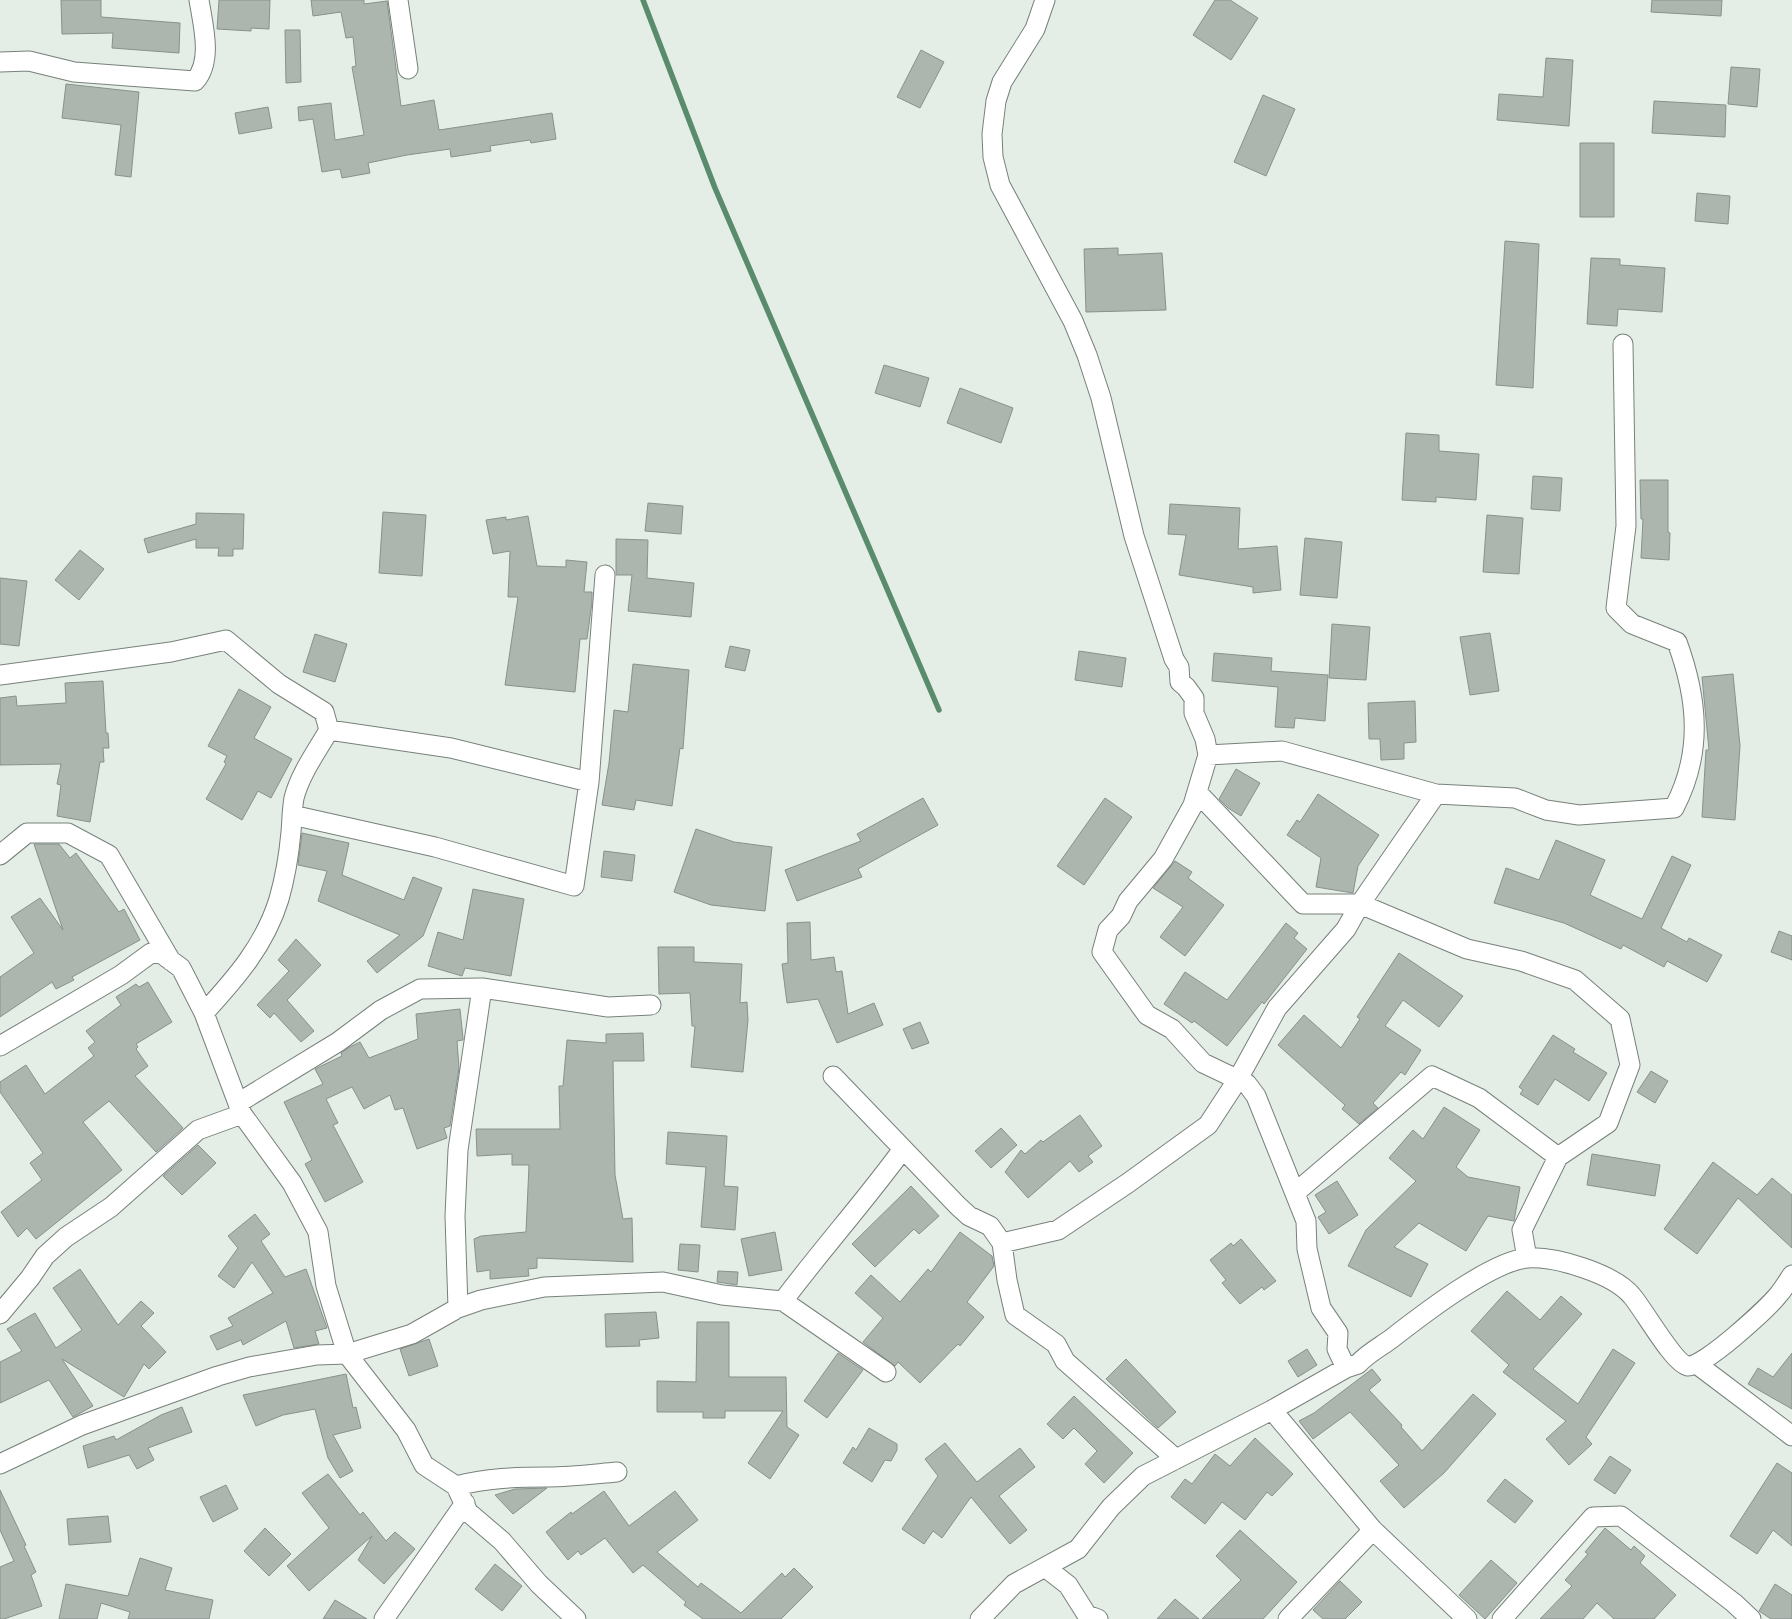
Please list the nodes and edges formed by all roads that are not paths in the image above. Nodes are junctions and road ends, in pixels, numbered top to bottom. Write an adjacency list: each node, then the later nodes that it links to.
1 (199, 0): 4 (street)
2 (398, 0): 5 (street)
3 (1044, 0): 10 (street)
4 (0, 62)
5 (408, 69)
6 (1623, 344): 13 (street)
7 (605, 575): 11 (street)
8 (0, 675): 9 (street)
9 (329, 730): 11 (street); 14 (street)
10 (1208, 755): 12 (street); 13 (street)
11 (589, 782): 14 (street)
12 (1197, 792): 16 (street); 23 (street)
13 (1436, 794): 16 (street)
14 (292, 815): 20 (street)
15 (0, 855): 17 (street)
16 (1360, 904): 23 (street); 26 (street)
17 (171, 961): 20 (street); 21 (street)
18 (482, 988): 19 (street); 24 (street); 32 (street)
19 (652, 1005)
20 (204, 1013): 24 (street)
21 (0, 1046)
22 (832, 1076): 25 (street)
23 (1238, 1079): 27 (street); 28 (street)
24 (240, 1109): 33 (street); 34 (street)
25 (903, 1149): 28 (street); 31 (street)
26 (1558, 1157): 27 (street); 29 (street)
27 (1295, 1193): 36 (street)
28 (1002, 1243): 40 (street)
29 (1527, 1258): 35 (street); 36 (street)
30 (1792, 1275): 35 (street)
31 (783, 1301): 32 (street); 37 (street)
32 (458, 1308): 34 (street)
33 (1, 1312)
34 (347, 1354): 41 (street); 43 (street)
35 (1698, 1365): 39 (street)
36 (1346, 1368): 38 (street)
37 (886, 1372)
38 (1272, 1410): 40 (street); 44 (street)
39 (1792, 1436)
40 (1176, 1459): 45 (street)
41 (0, 1464)
42 (617, 1472): 43 (street)
43 (461, 1494): 46 (street); 47 (street)
44 (1373, 1530): 50 (street); 51 (street)
45 (1046, 1568): 48 (street); 49 (street)
46 (384, 1619)
47 (576, 1619)
48 (980, 1619)
49 (1098, 1619)
50 (1288, 1619)
51 (1467, 1619)
52 (1502, 1619): 53 (street)
53 (1751, 1619)

